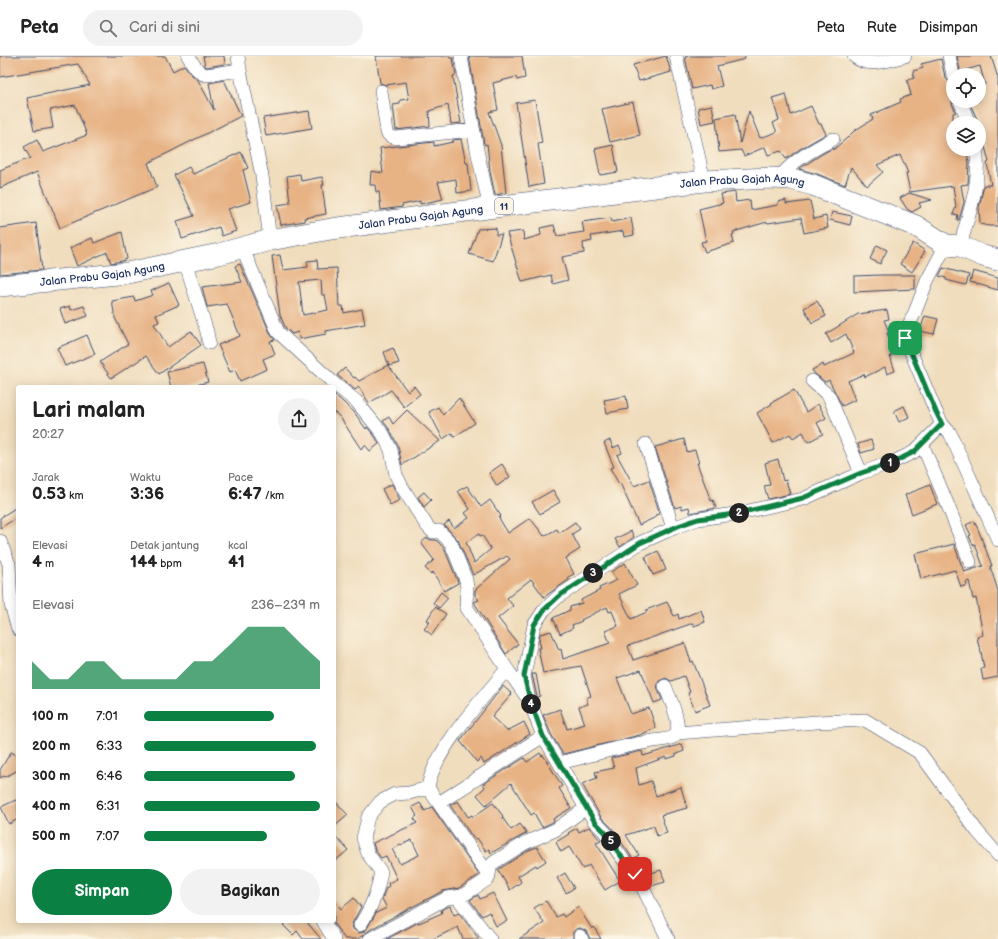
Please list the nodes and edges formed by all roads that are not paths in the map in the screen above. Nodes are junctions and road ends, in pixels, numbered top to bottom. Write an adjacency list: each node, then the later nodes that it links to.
1 (188, 56): 9 (street)
2 (238, 56): 9 (street)
3 (461, 56): 11 (street)
4 (676, 56): 15 (street)
5 (854, 56): 6 (street)
6 (905, 56)
7 (949, 56): 8 (street)
8 (952, 68)
9 (240, 70): 17 (street)
10 (381, 91): 11 (street)
11 (473, 130): 16 (street)
12 (833, 139): 14 (street)
13 (977, 156): 18 (street)
14 (779, 178): 15 (highway, Jalan Prabu Gajah Agung / 11); 18 (highway, Jalan Prabu Gajah Agung / 11)
15 (704, 181): 16 (highway, Jalan Prabu Gajah Agung / 11)
16 (490, 209): 17 (highway, Jalan Prabu Gajah Agung / 11)
17 (270, 240): 19 (highway, Jalan Prabu Gajah Agung / 11)
18 (953, 246): 20 (highway, Jalan Prabu Gajah Agung / 11); 27 (street)
19 (242, 247): 21 (highway, Jalan Prabu Gajah Agung / 11); 26 (street)
20 (998, 260)
21 (185, 261): 22 (highway, Jalan Prabu Gajah Agung / 11); 23 (street)
22 (0, 286)
23 (209, 343)
24 (812, 381): 30 (street)
25 (336, 385): 36 (street)
26 (336, 385)
27 (942, 424): 29 (street); 32 (street)
28 (646, 444): 31 (street)
29 (922, 444): 30 (street); 34 (street)
30 (861, 473): 31 (street)
31 (673, 528): 38 (street)
32 (998, 540)
33 (0, 541): 35 (street)
34 (970, 562)
35 (15, 605)
36 (506, 669): 38 (street); 42 (street)
37 (665, 686): 39 (street)
38 (530, 700): 40 (street)
39 (677, 733): 41 (street); 45 (street)
40 (543, 736): 41 (street); 43 (street)
41 (560, 763): 44 (street)
42 (428, 788): 43 (street); 49 (street)
43 (439, 804): 46 (street)
44 (586, 808): 46 (street); 53 (street)
45 (998, 855)
46 (489, 875): 47 (street)
47 (457, 897): 51 (street); 52 (street)
48 (324, 923): 50 (street)
49 (360, 924)
50 (334, 939)
51 (370, 939)
52 (490, 939)
53 (668, 939)

